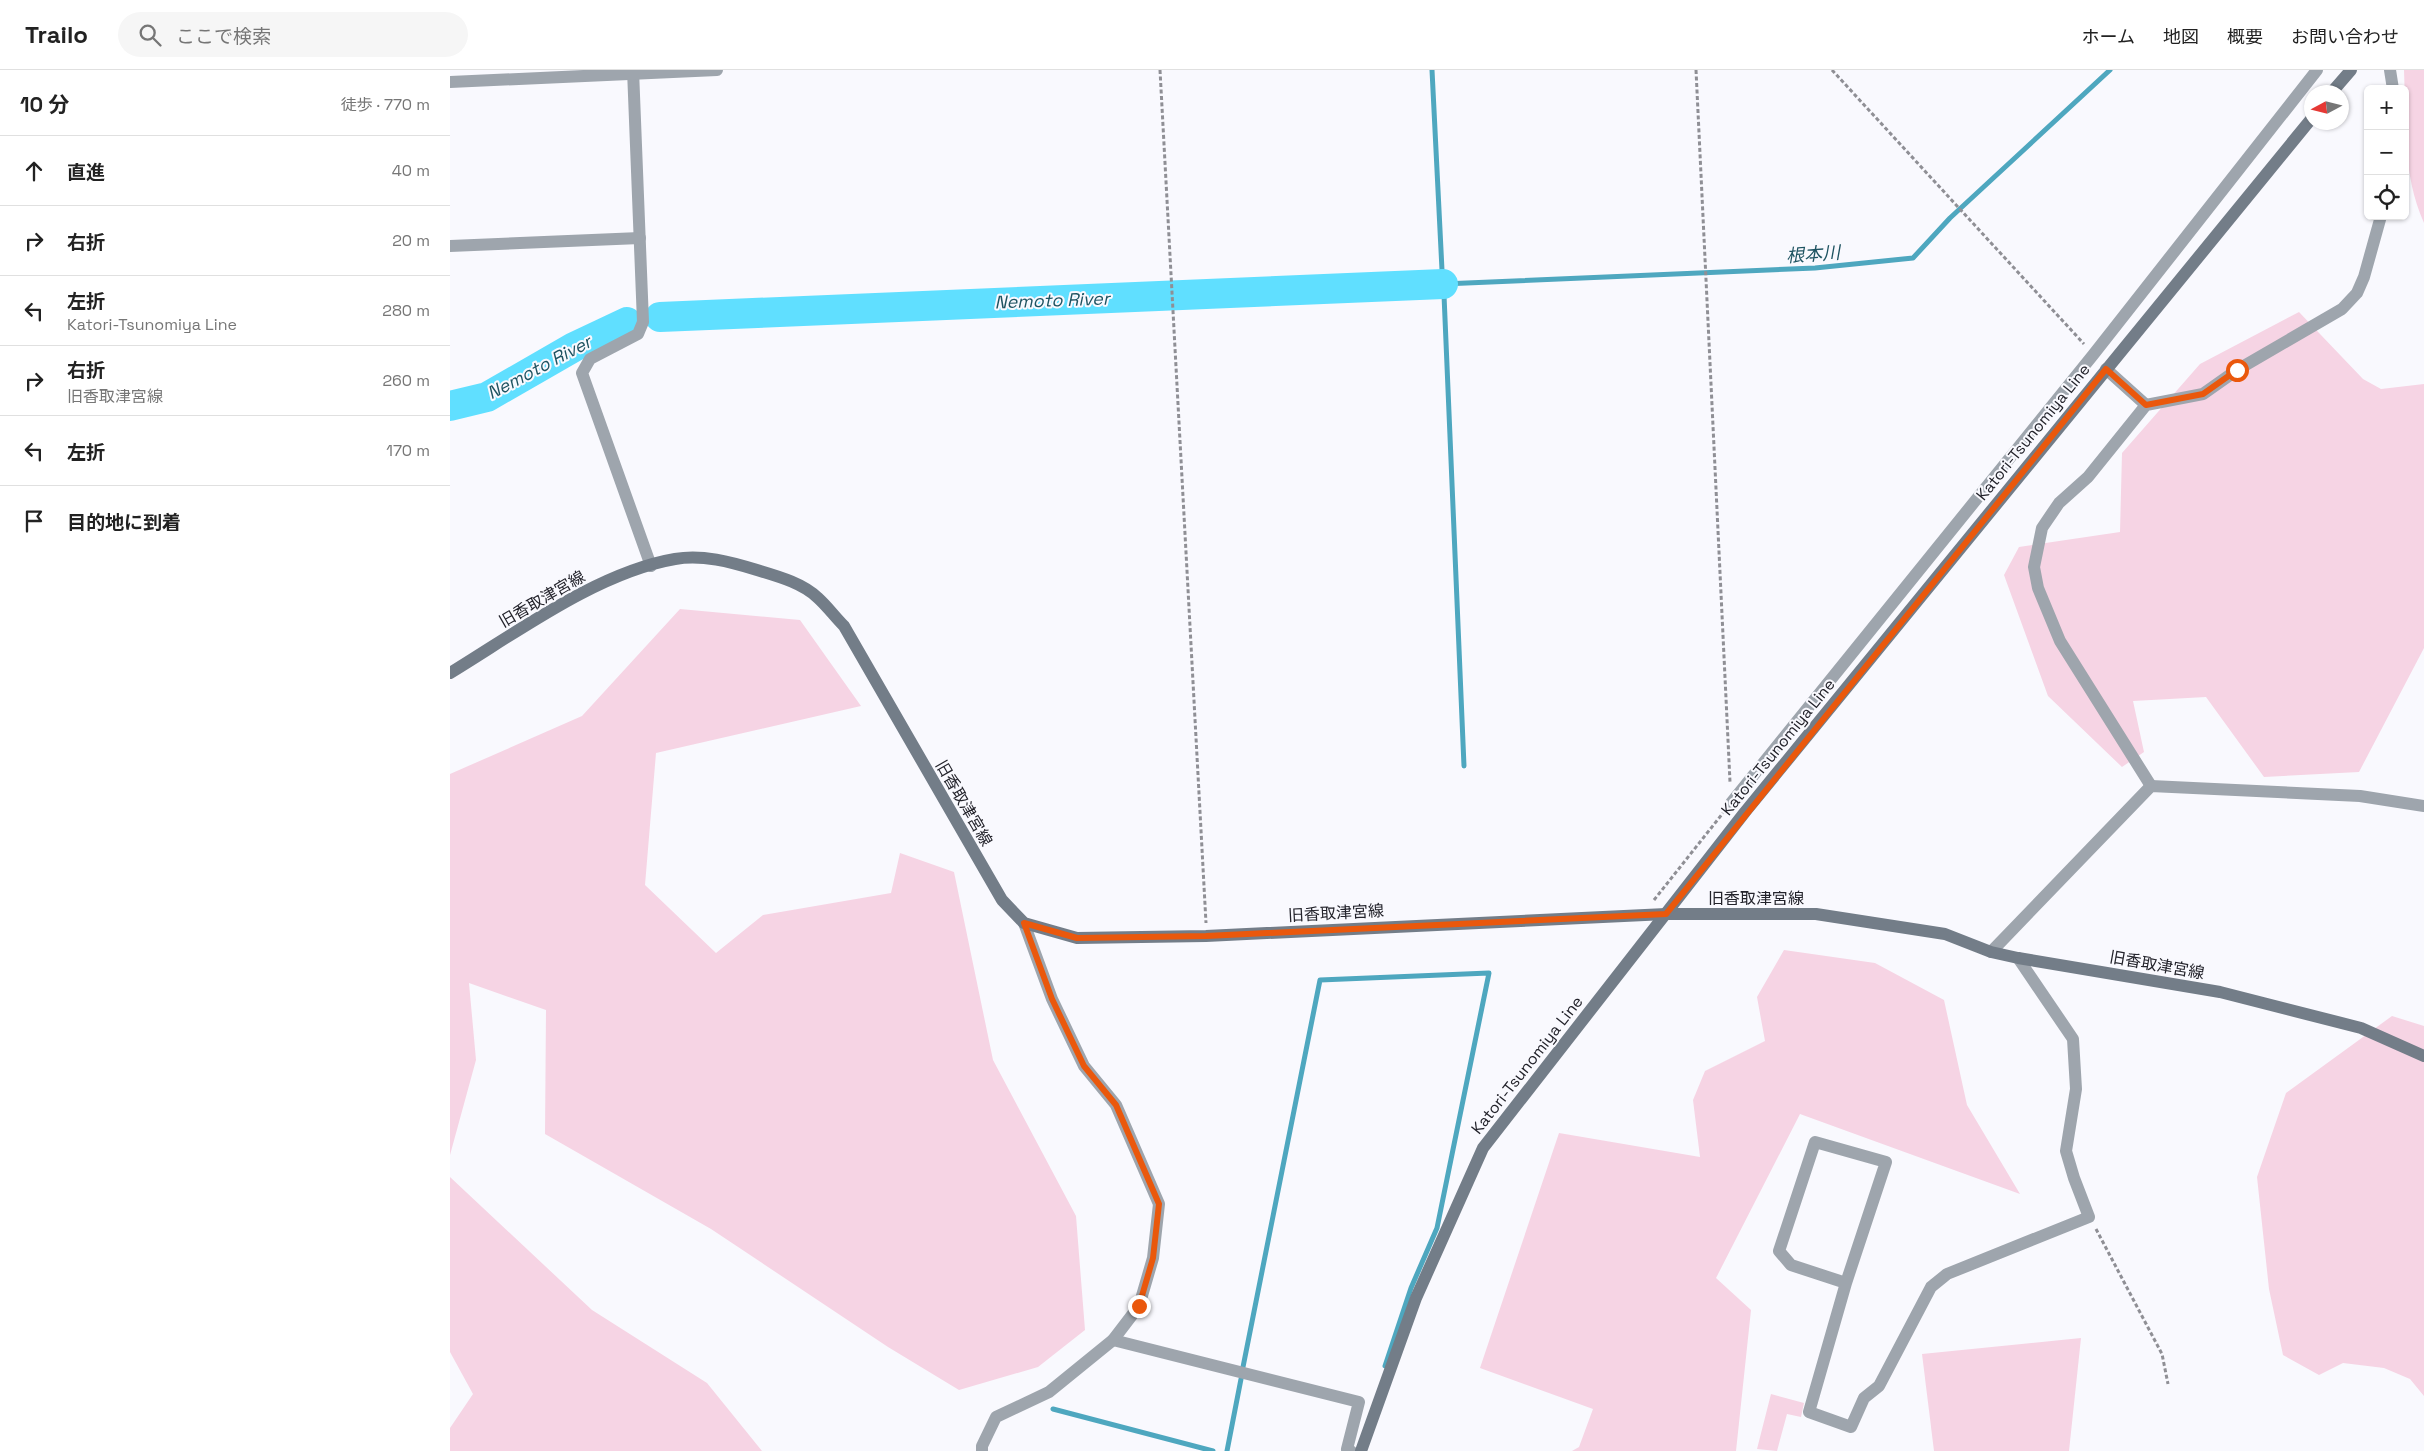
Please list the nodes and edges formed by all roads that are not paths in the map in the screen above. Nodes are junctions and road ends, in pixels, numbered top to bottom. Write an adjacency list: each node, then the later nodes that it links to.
1 (717, 70): 5 (street)
2 (2317, 70): 18 (street)
3 (2351, 70): 7 (street)
4 (2390, 70): 8 (street)
5 (633, 72): 6 (street); 11 (street)
6 (450, 82)
7 (2338, 85)
8 (2392, 85)
9 (2304, 128): 13 (street, Katori-Tsunomiya Line)
10 (2380, 220): 14 (street)
11 (640, 238): 12 (street); 15 (street)
12 (450, 246)
13 (2106, 369): 14 (street); 20 (street, Katori-Tsunomiya Line)
14 (2146, 405): 17 (street)
15 (651, 566): 16 (street, 旧香取津宮線); 21 (street, 旧香取津宮線)
16 (450, 673)
17 (2151, 786): 19 (street); 22 (street)
18 (1731, 804)
19 (2424, 806)
20 (1666, 914): 21 (street, 旧香取津宮線); 22 (street, 旧香取津宮線); 29 (street, Katori-Tsunomiya Line)
21 (1024, 923): 26 (street)
22 (1991, 952): 23 (street, 旧香取津宮線)
23 (2018, 958): 24 (street, 旧香取津宮線); 25 (street)
24 (2424, 1056)
25 (1846, 1283): 25 (street)
26 (1112, 1340): 27 (street); 28 (street)
27 (982, 1451)
28 (1351, 1451)
29 (1362, 1451)

